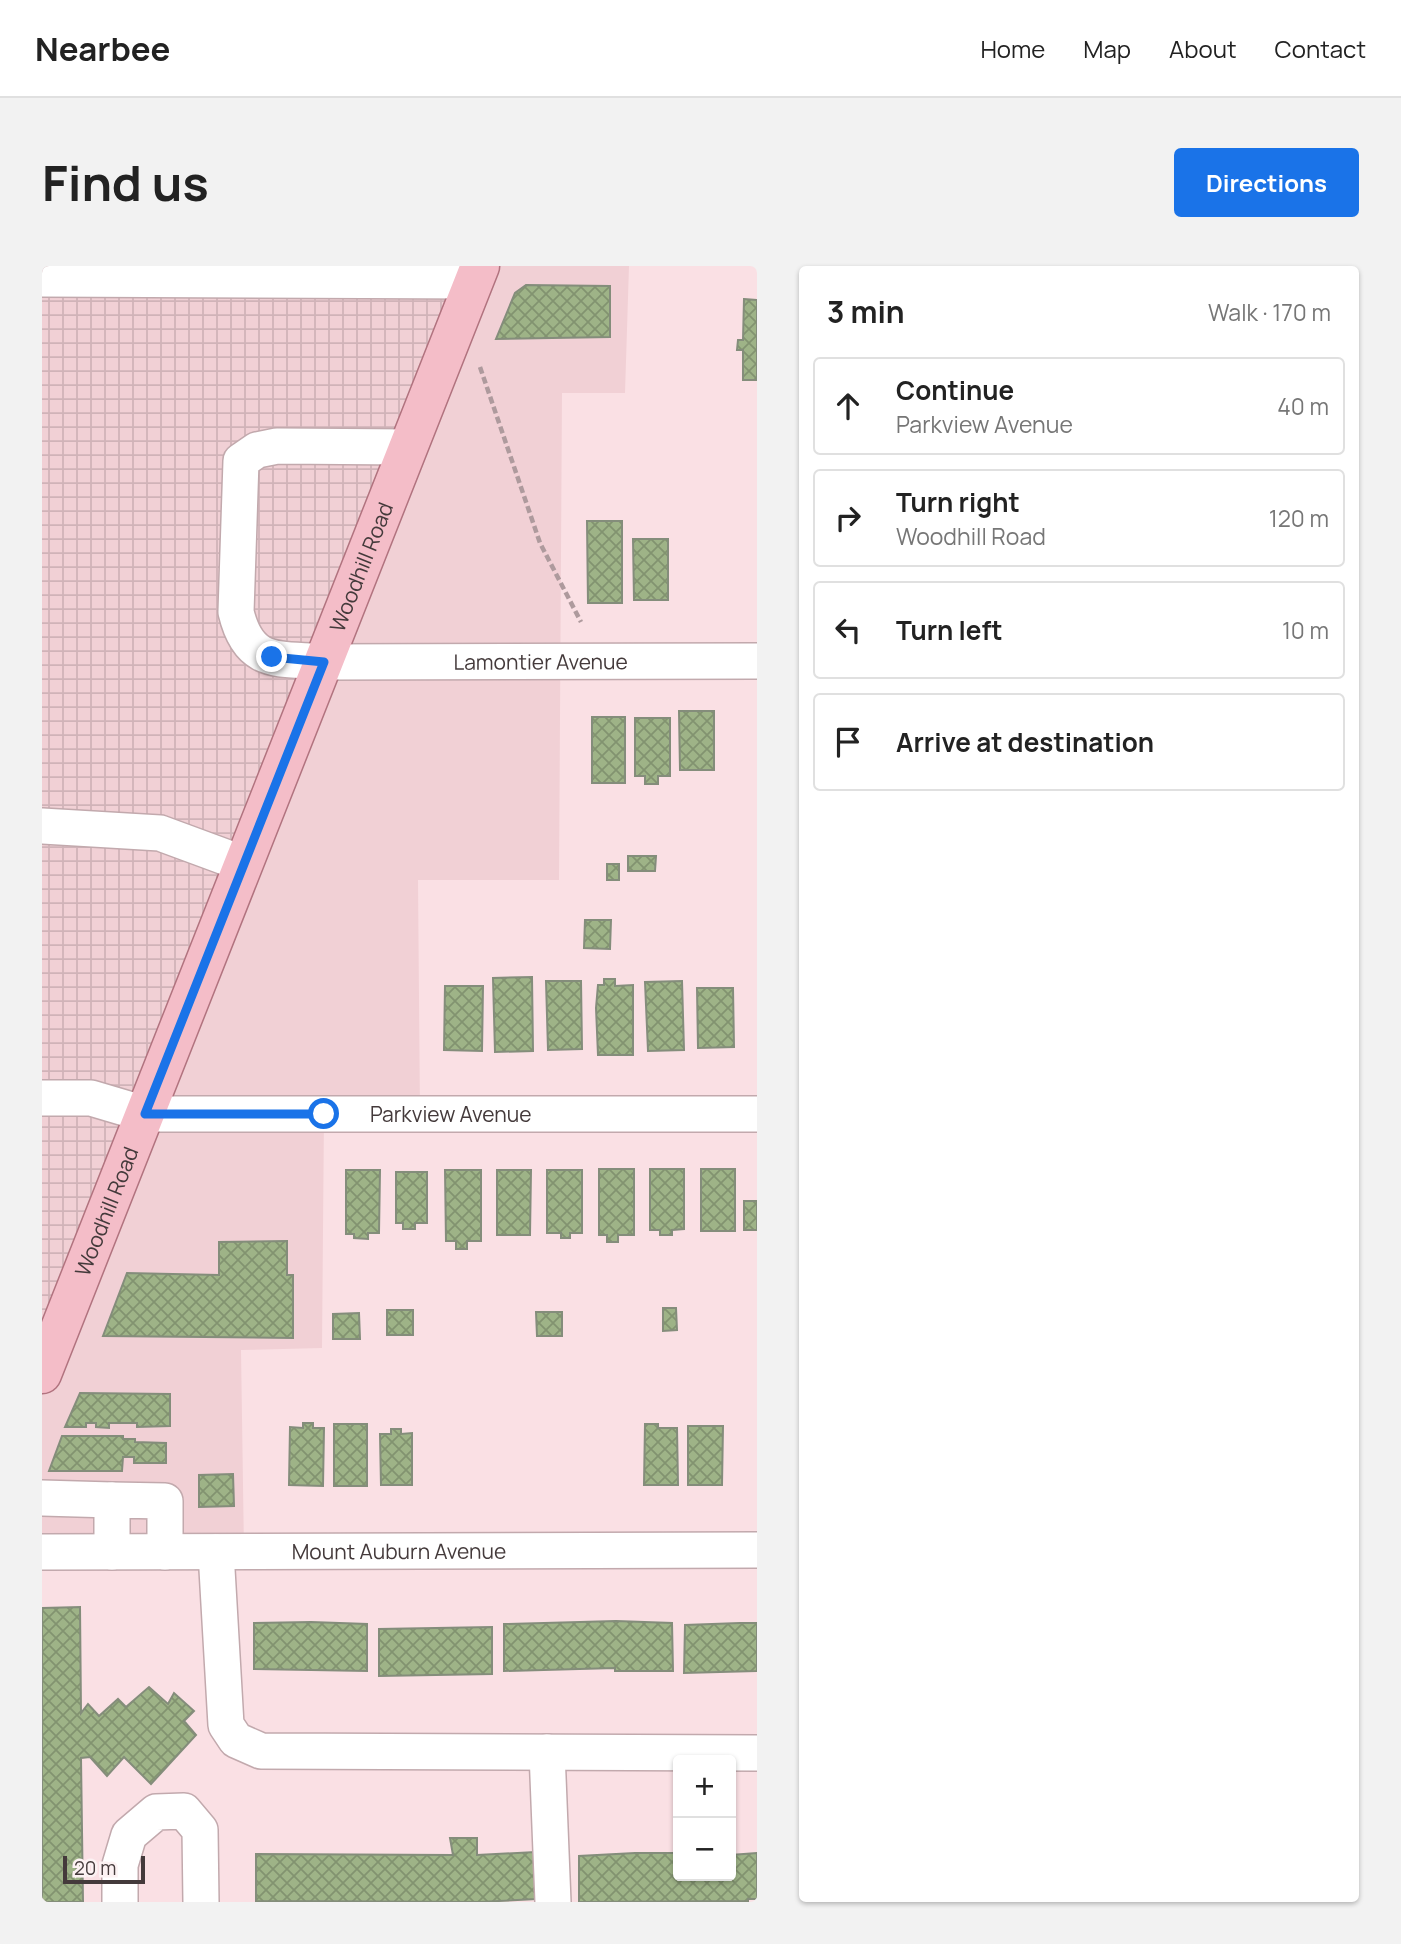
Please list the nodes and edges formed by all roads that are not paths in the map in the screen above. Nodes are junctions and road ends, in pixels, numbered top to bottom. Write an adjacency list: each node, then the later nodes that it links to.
1 (477, 273): 2 (street); 3 (main road, Woodhill Road)
2 (42, 279)
3 (409, 447): 5 (main road, Woodhill Road); 5 (street, Lamontier Avenue)
4 (757, 661): 5 (street, Lamontier Avenue)
5 (324, 662): 7 (main road, Woodhill Road)
6 (42, 826): 7 (street)
7 (244, 864): 9 (main road, Woodhill Road)
8 (42, 1098): 9 (street, Parkview Avenue)
9 (145, 1114): 10 (street, Parkview Avenue); 11 (main road, Woodhill Road)
10 (757, 1114)
11 (42, 1374)
12 (42, 1498): 13 (street)
13 (112, 1500): 16 (street); 17 (street)
14 (757, 1549): 18 (street, Mount Auburn Avenue)
15 (42, 1552): 16 (street, Mount Auburn Avenue)
16 (112, 1552): 17 (street, Mount Auburn Avenue)
17 (165, 1552): 18 (street, Mount Auburn Avenue)
18 (216, 1552): 19 (street)
19 (547, 1752): 20 (street); 23 (street)
20 (757, 1753)
21 (120, 1902): 22 (street)
22 (201, 1902)
23 (553, 1902)

